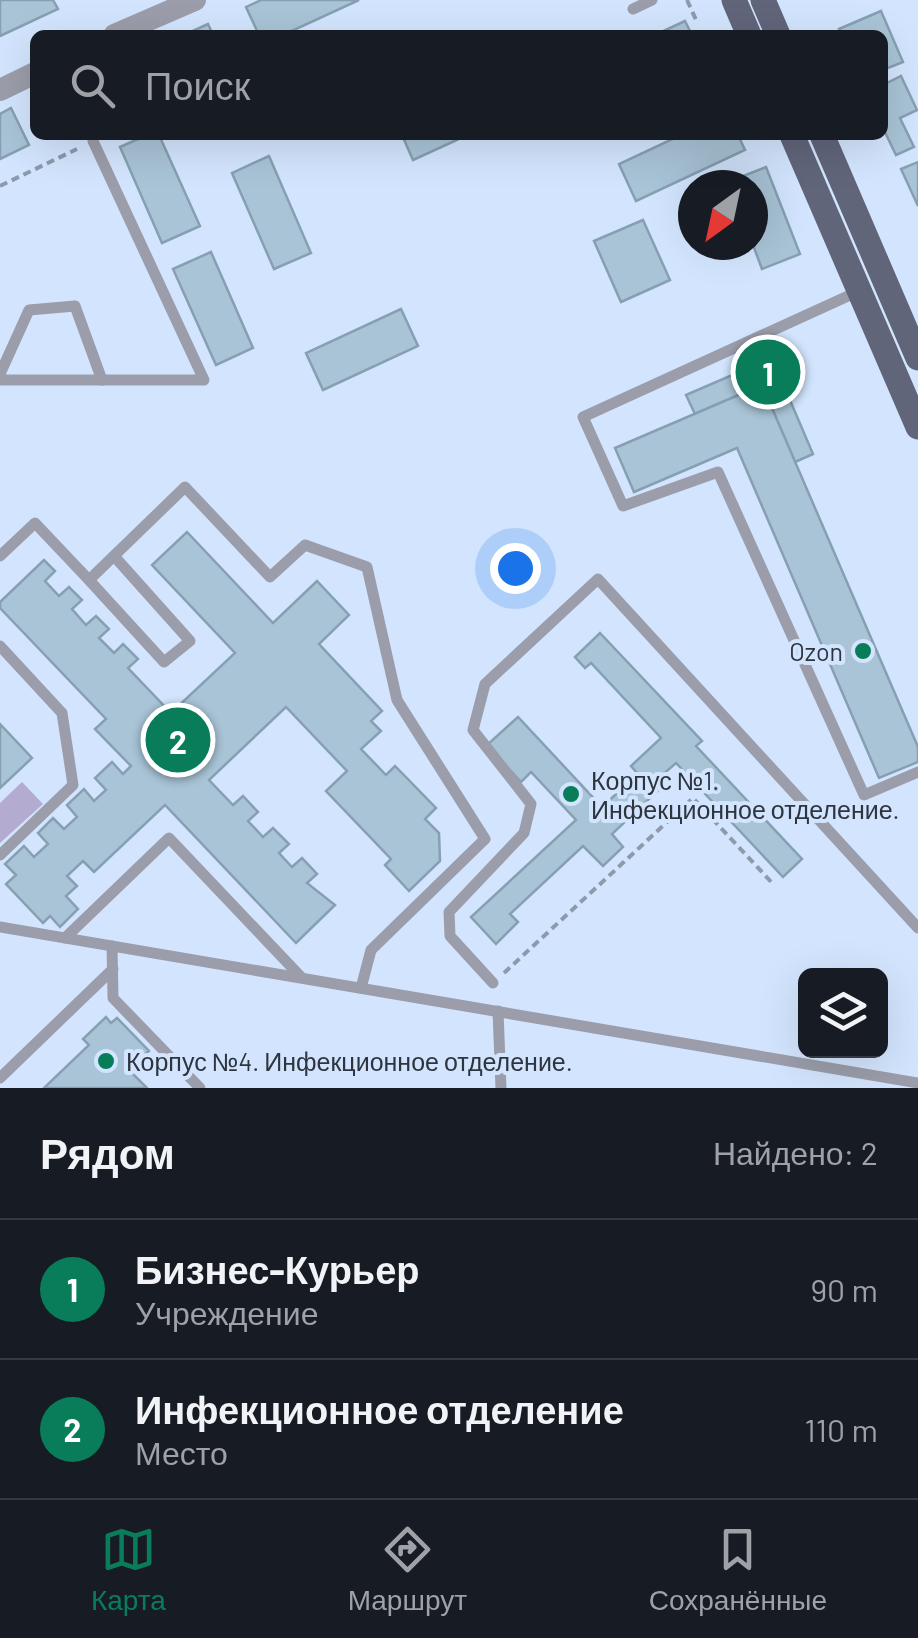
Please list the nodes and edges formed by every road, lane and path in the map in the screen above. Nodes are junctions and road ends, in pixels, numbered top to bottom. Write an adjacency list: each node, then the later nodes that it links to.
1 (196, 0): 8 (street)
2 (652, 0): 6 (lane)
3 (688, 0): 7 (path)
4 (734, 0): 9 (main road)
5 (763, 0): 10 (main road)
6 (634, 9)
7 (697, 22)
8 (126, 30)
9 (747, 30)
10 (776, 30)
11 (30, 75): 12 (street)
12 (0, 90)
13 (794, 140): 17 (main road)
14 (824, 140): 18 (main road)
15 (93, 141): 16 (path); 20 (lane)
16 (0, 186)
17 (860, 292): 21 (main road); 26 (lane)
18 (918, 358)
19 (0, 377): 20 (lane); 20 (lane)
20 (102, 380)
21 (918, 427)
22 (0, 556): 24 (lane)
23 (114, 556): 24 (lane); 24 (lane); 36 (lane)
24 (89, 580)
25 (0, 646): 27 (lane)
26 (918, 772)
27 (0, 855)
28 (774, 886): 35 (path)
29 (0, 927): 31 (lane)
30 (918, 928): 35 (lane)
31 (65, 938): 32 (lane); 34 (lane)
32 (112, 946): 33 (lane); 34 (lane)
33 (113, 969): 39 (lane); 41 (lane)
34 (301, 978): 36 (lane)
35 (493, 983)
36 (361, 988): 37 (lane)
37 (498, 1011): 38 (lane); 42 (lane)
38 (849, 1071): 40 (lane); 43 (lane)
39 (0, 1078)
40 (918, 1083)
41 (200, 1088)
42 (500, 1088)
43 (848, 1088)

